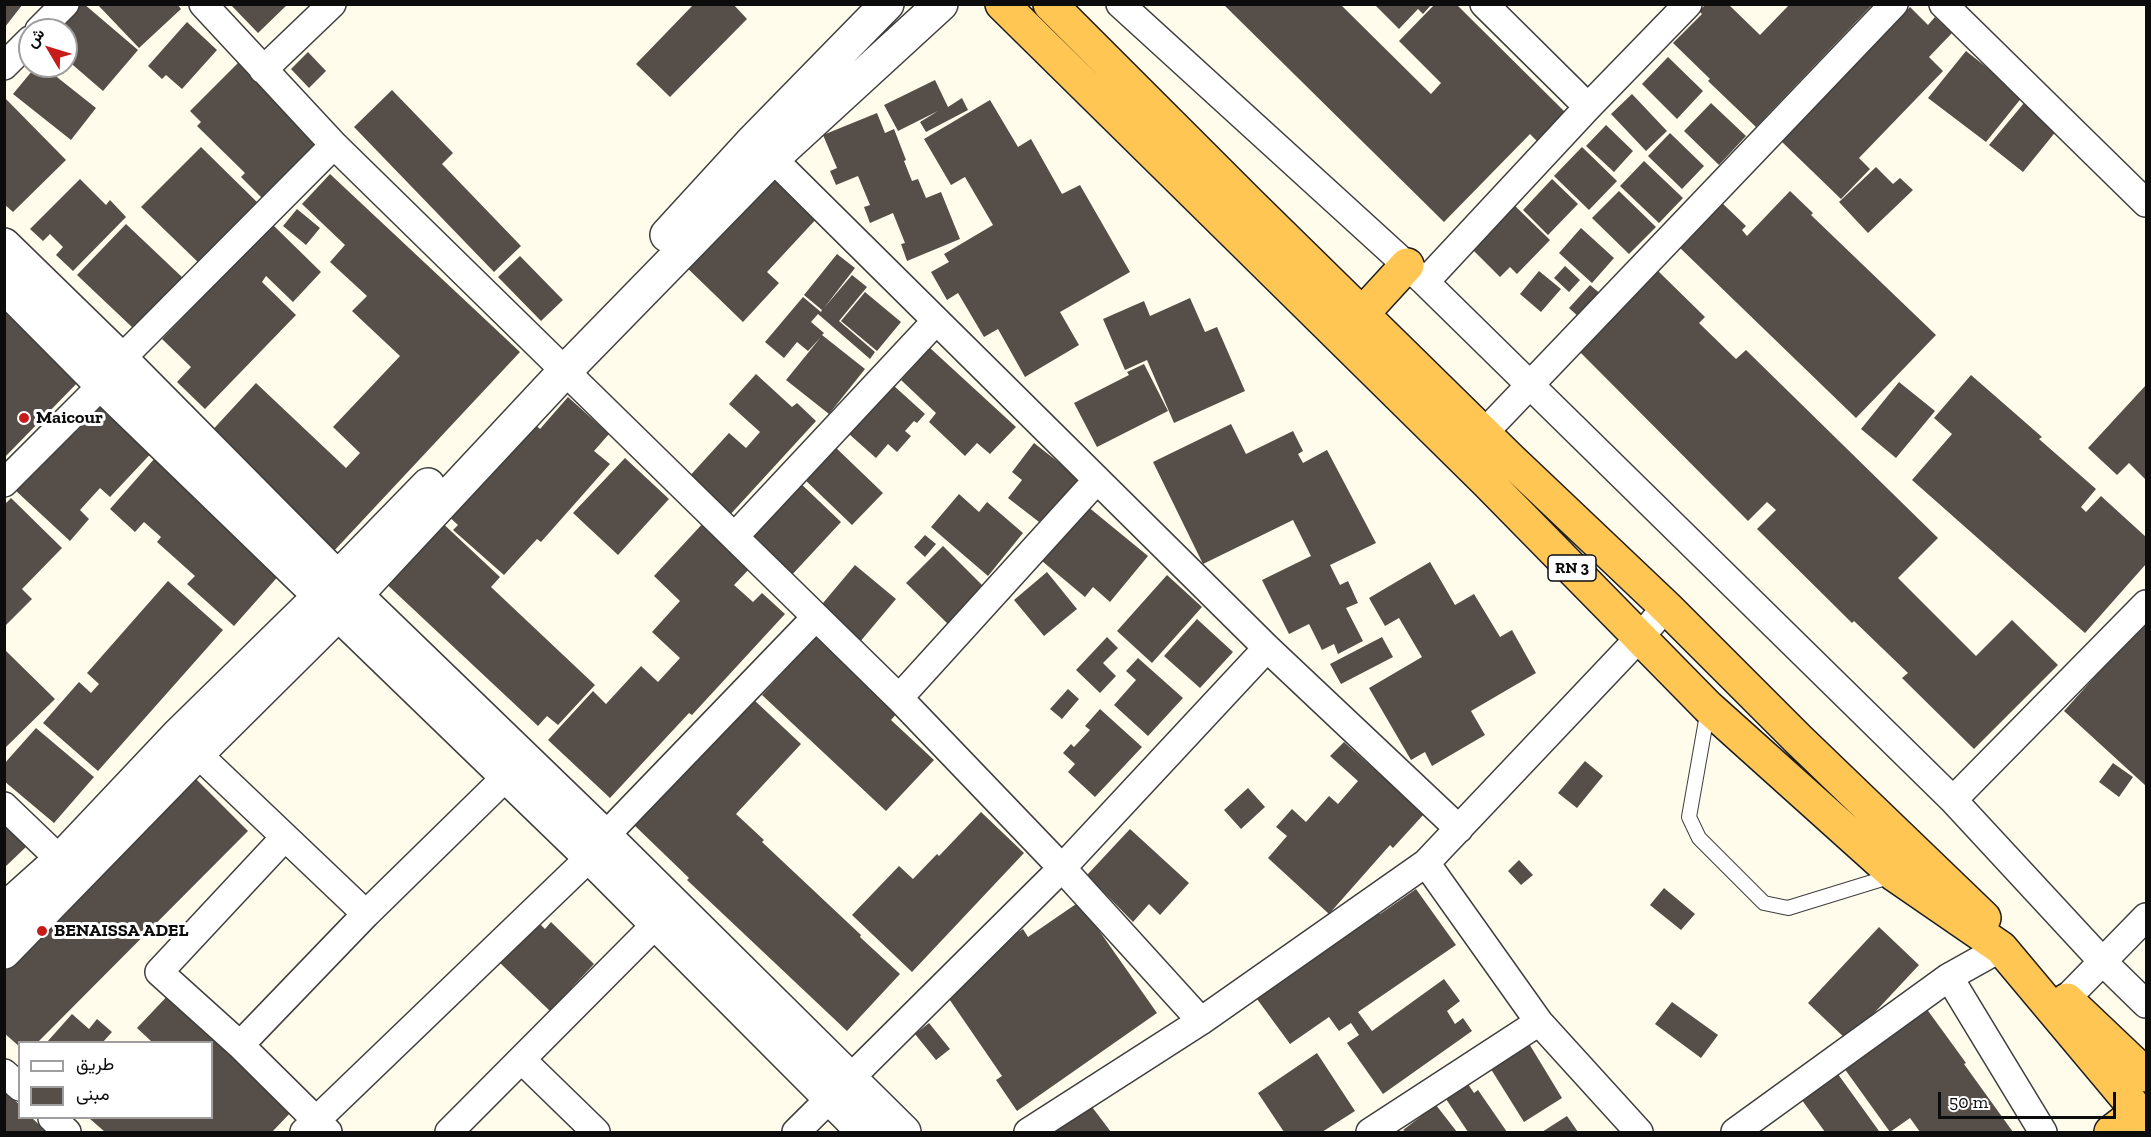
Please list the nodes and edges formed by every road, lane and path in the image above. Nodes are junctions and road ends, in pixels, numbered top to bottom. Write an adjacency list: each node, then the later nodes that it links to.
1 (64, 4): 13 (street)
2 (203, 4): 16 (street)
3 (332, 4): 16 (street)
4 (888, 4): 19 (street)
5 (941, 4): 19 (street)
6 (1002, 4): 38 (highway, RN 3)
7 (1050, 4): 24 (highway, RN 3)
8 (1120, 4): 22 (street)
9 (1484, 4): 17 (street)
10 (1688, 4): 17 (street)
11 (1894, 4): 29 (street)
12 (1943, 4): 20 (street)
13 (51, 18)
14 (18, 52): 15 (street)
15 (4, 66)
16 (263, 70): 18 (street)
17 (1588, 108): 22 (street)
18 (334, 145): 26 (street); 27 (street)
19 (763, 150): 25 (street); 27 (street)
20 (2146, 203)
21 (4, 245): 26 (street)
22 (1416, 273): 24 (highway); 29 (street)
23 (4, 286): 28 (street)
24 (1362, 314): 30 (highway, RN 3)
25 (936, 321): 31 (street); 33 (street)
26 (121, 359): 28 (street); 34 (street)
27 (559, 365): 33 (street); 34 (street)
28 (102, 385): 32 (street); 34 (street)
29 (1531, 386): 30 (street); 44 (street)
30 (1484, 433): 36 (highway, RN 3)
31 (1097, 480): 39 (street); 40 (street)
32 (4, 483)
33 (735, 536): 37 (street)
34 (338, 595): 42 (street); 43 (street); 48 (street)
35 (2146, 604): 44 (street)
36 (1666, 607): 38 (street); 61 (highway, RN 3)
37 (816, 617): 40 (street); 48 (street)
38 (1640, 637): 41 (highway, RN 3); 46 (street)
39 (1267, 648): 46 (street); 51 (street)
40 (899, 698): 51 (street)
41 (1708, 706): 52 (highway, RN 3); 52 (lane)
42 (188, 745): 47 (street); 50 (street)
43 (507, 776): 48 (street); 54 (street)
44 (1953, 800): 59 (street)
45 (4, 806): 50 (street)
46 (1459, 829): 49 (street)
47 (285, 837): 54 (street); 65 (street)
48 (597, 846): 55 (street); 73 (street)
49 (1426, 863): 63 (street); 64 (street)
50 (69, 868): 53 (street); 58 (street)
51 (1062, 868): 63 (street); 70 (street)
52 (1896, 875): 57 (highway, RN 3)
53 (4, 910)
54 (366, 914): 65 (street)
55 (665, 914): 66 (street); 70 (street)
56 (2146, 918): 59 (street)
57 (2001, 948): 60 (street); 71 (highway, RN 3)
58 (4, 952)
59 (2103, 962): 61 (street); 62 (street)
60 (1949, 977): 83 (street); 84 (street)
61 (2066, 999): 68 (highway, RN 3)
62 (2146, 1004)
63 (1201, 1021): 80 (street)
64 (1539, 1022): 81 (street); 82 (street)
65 (240, 1045): 73 (street)
66 (522, 1060): 75 (street); 76 (street)
67 (4, 1073): 69 (street)
68 (2146, 1075)
69 (18, 1085)
70 (841, 1090): 77 (street); 78 (street); 79 (street)
71 (2142, 1117): 85 (highway)
72 (53, 1119): 74 (street)
73 (316, 1128)
74 (68, 1132)
75 (449, 1132)
76 (596, 1132)
77 (796, 1132)
78 (864, 1132)
79 (904, 1132)
80 (1030, 1132)
81 (1370, 1132)
82 (1639, 1132)
83 (1735, 1132)
84 (2043, 1132)
85 (2111, 1132)

